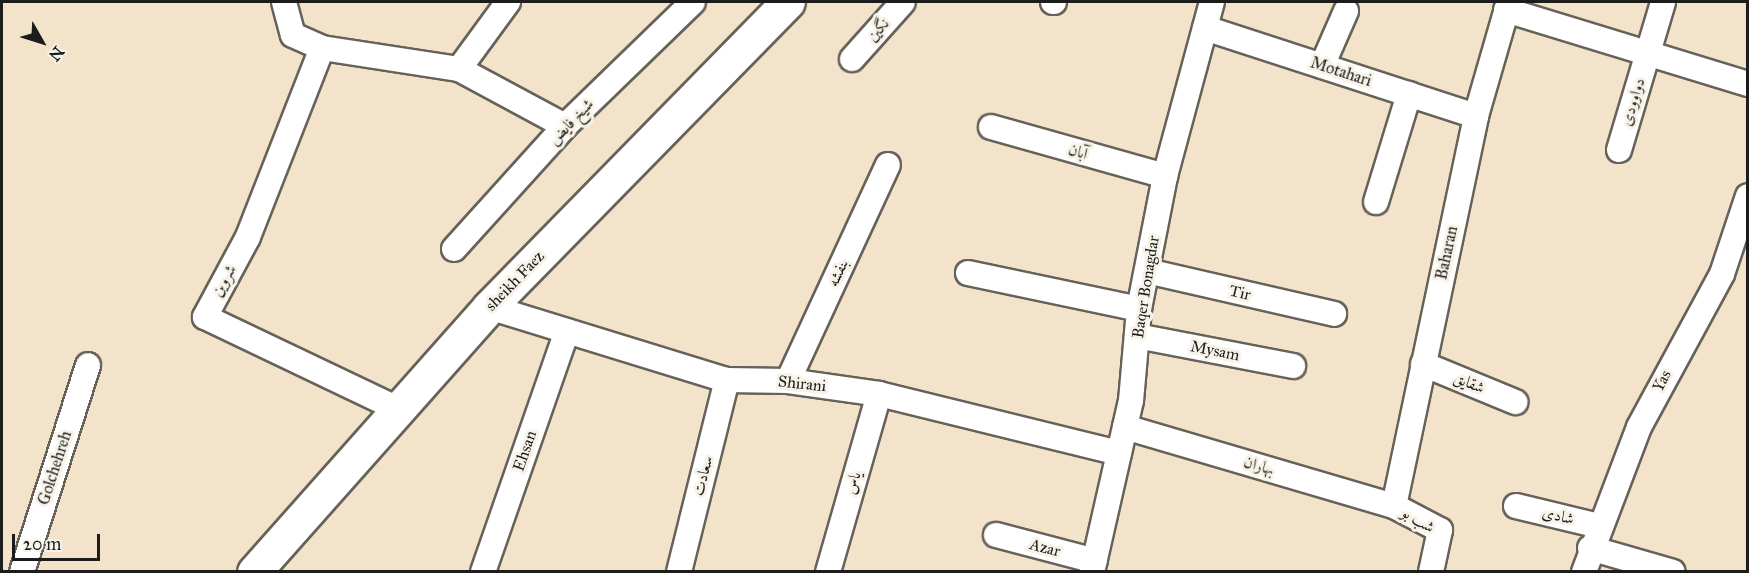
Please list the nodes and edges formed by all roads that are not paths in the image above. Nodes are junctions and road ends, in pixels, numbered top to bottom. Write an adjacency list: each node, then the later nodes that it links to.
1 (284, 2): 11 (street)
2 (508, 2): 15 (street)
3 (693, 2): 19 (street, شیخ فایض)
4 (788, 2): 29 (street, sheikh Faez)
5 (903, 2): 13 (street, نگین)
6 (1208, 2): 10 (street, Baqer Bonagdar)
7 (1663, 2): 12 (street, دواوودی)
8 (1507, 6): 12 (street); 18 (street, Baharan)
9 (1346, 11): 14 (street)
10 (1205, 28): 14 (street, Motahari); 23 (street, Baqer Bonagdar)
11 (322, 48): 15 (street); 41 (street, شروین)
12 (1648, 54): 16 (street); 21 (street, دواوودی)
13 (852, 59)
14 (1322, 66): 17 (street, Motahari)
15 (459, 69): 19 (street)
16 (1748, 84)
17 (1409, 94): 18 (street, Motahari); 25 (street)
18 (1476, 116): 34 (street, Baharan)
19 (565, 126): 26 (street, شیخ فایض)
20 (991, 127): 23 (street, آبان)
21 (1619, 150)
22 (888, 165): 38 (street, بنفشه)
23 (1165, 176): 27 (street, Baqer Bonagdar)
24 (1748, 196): 46 (street, Yas)
25 (1376, 202)
26 (454, 249)
27 (1147, 271): 30 (street, Baqer Bonagdar); 31 (street, Tir)
28 (968, 273): 30 (street)
29 (489, 307): 32 (street, Shirani); 41 (street, sheikh Faez)
30 (1139, 309): 33 (street, Baqer Bonagdar)
31 (1334, 314)
32 (567, 331): 37 (street, Shirani); 52 (street, Ehsan)
33 (1137, 336): 36 (street, Mysam); 42 (street, Baqer Bonagdar)
34 (1423, 364): 40 (street, شقایق); 44 (street, Baharan)
35 (88, 365): 50 (street, Golchehreh)
36 (1293, 366)
37 (727, 380): 38 (street, Shirani); 53 (street, سعادت)
38 (788, 381): 39 (street, Shirani)
39 (879, 394): 43 (street, Shirani); 54 (street, یاس)
40 (1515, 402)
41 (398, 409): 51 (street, sheikh Faez)
42 (1125, 427): 43 (street, Baqer Bonagdar); 44 (street, بهاران)
43 (1119, 453): 49 (street, Baqer Bonagdar)
44 (1394, 506): 55 (street, شب بو)
45 (1516, 506): 46 (street, شادی)
46 (1599, 526): 48 (street, Yas)
47 (996, 536): 49 (street, Azar)
48 (1590, 548): 56 (street, Yas); 57 (street)
49 (1094, 566)
50 (22, 572)
51 (254, 572)
52 (483, 572)
53 (679, 572)
54 (828, 572)
55 (1431, 572)
56 (1584, 572)
57 (1672, 572)

